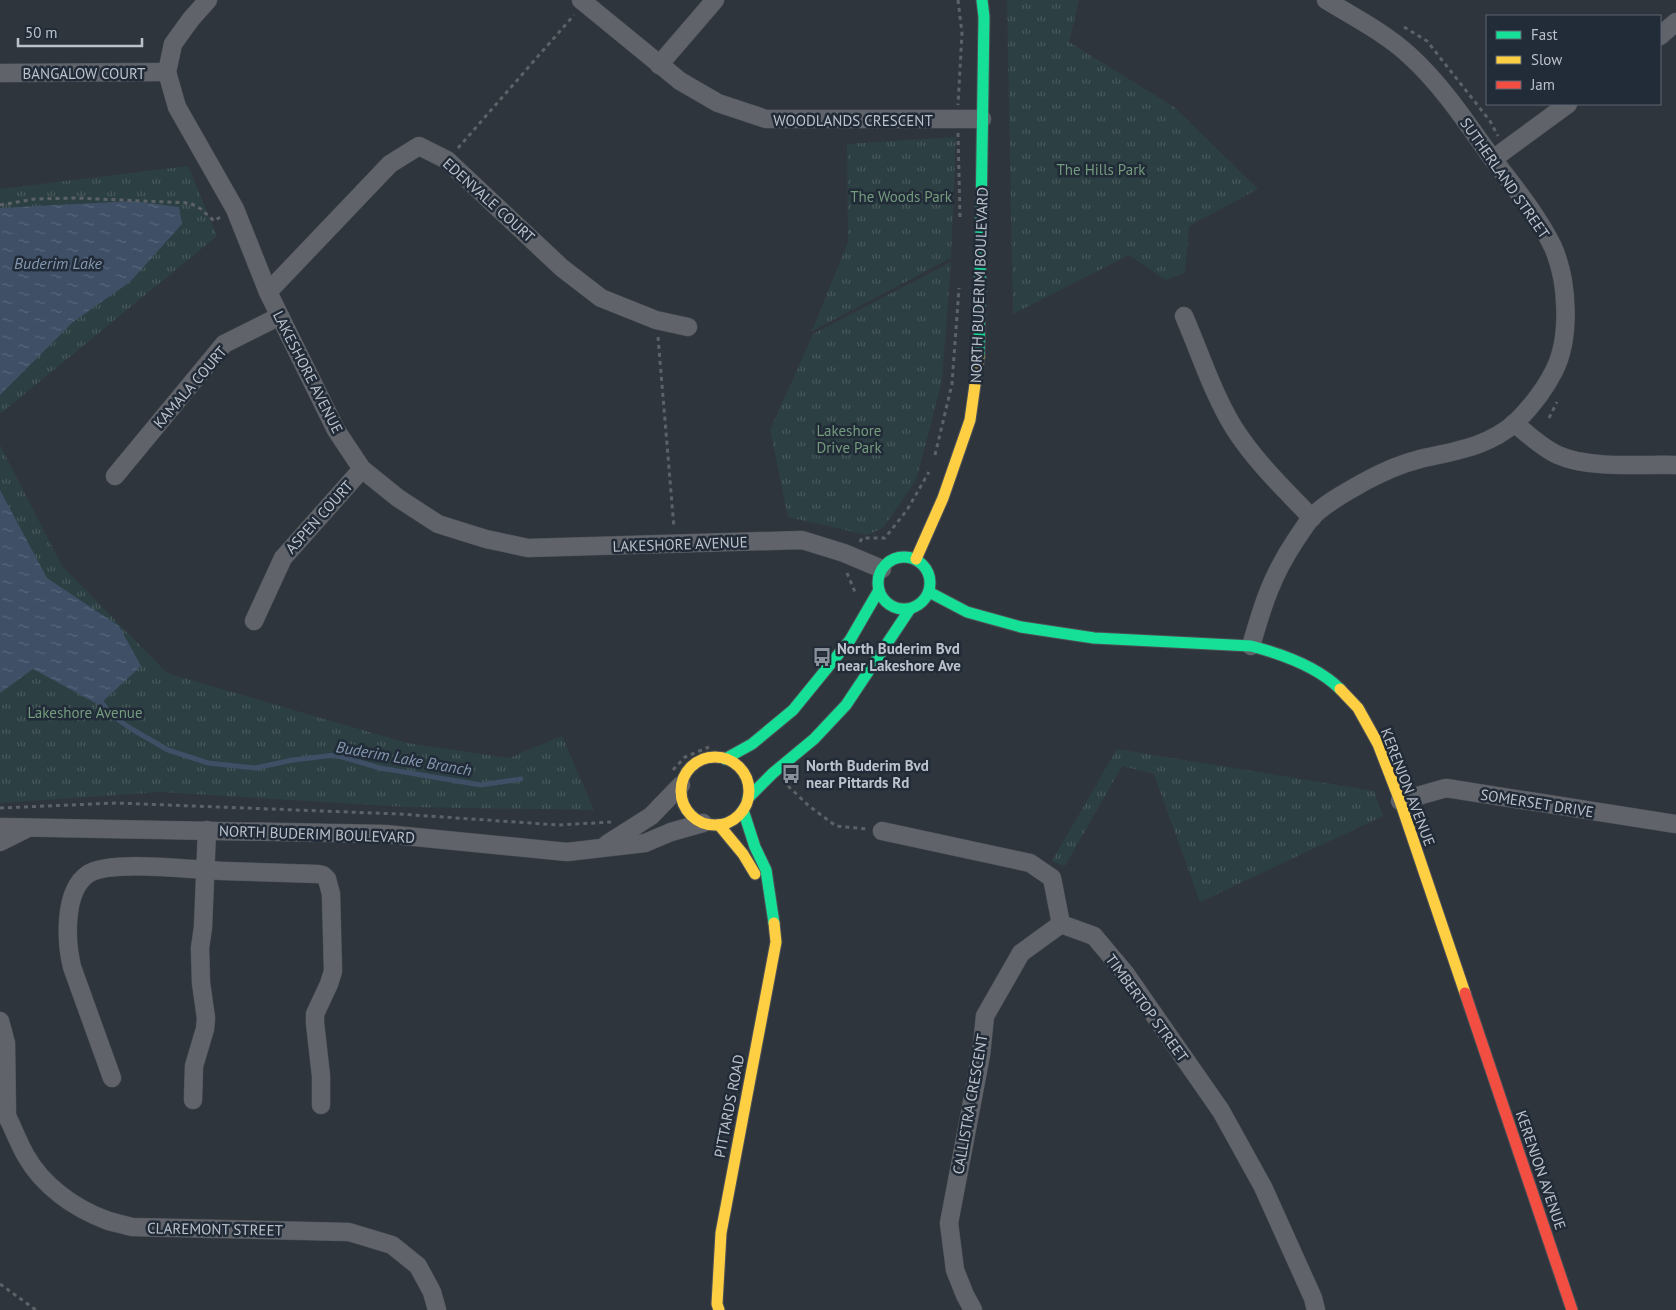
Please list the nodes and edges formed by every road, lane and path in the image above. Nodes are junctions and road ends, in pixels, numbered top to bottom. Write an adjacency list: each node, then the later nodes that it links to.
1 (208, 0): 10 (street, LAKESHORE AVENUE)
2 (715, 0): 9 (street)
3 (958, 0): 13 (path)
4 (982, 0): 14 (street, NORTH BUDERIM BOULEVARD)
5 (1326, 0): 15 (street, SUTHERLAND STREET)
6 (582, 2): 9 (street, WOODLANDS CRESCENT); 16 (path)
7 (1676, 22): 8 (street)
8 (1661, 35)
9 (659, 65): 13 (street, WOODLANDS CRESCENT)
10 (167, 72): 11 (street, BANGALOW COURT); 18 (street, LAKESHORE AVENUE)
11 (0, 74)
12 (1567, 105): 15 (street)
13 (958, 120): 14 (street, WOODLANDS CRESCENT); 19 (path)
14 (982, 120): 35 (street, NORTH BUDERIM BOULEVARD)
15 (1493, 159): 26 (street, SUTHERLAND STREET)
16 (447, 160): 21 (street, EDENVALE COURT); 24 (street, EDENVALE COURT)
17 (0, 205): 18 (path)
18 (235, 209): 21 (street, LAKESHORE AVENUE)
19 (960, 221)
20 (959, 287): 27 (path)
21 (268, 292): 22 (street, LAKESHORE AVENUE)
22 (280, 316): 30 (street, LAKESHORE AVENUE); 31 (street, KAMALA COURT)
23 (1184, 316): 32 (street)
24 (656, 320): 25 (street, EDENVALE COURT); 33 (path)
25 (688, 327)
26 (1514, 423): 28 (street); 32 (street, SUTHERLAND STREET)
27 (934, 459)
28 (1676, 464)
29 (932, 468): 34 (path)
30 (362, 469): 33 (street, LAKESHORE AVENUE); 41 (street, ASPEN COURT)
31 (115, 476)
32 (1312, 518): 42 (street, SUTHERLAND STREET)
33 (676, 544): 34 (street, LAKESHORE AVENUE)
34 (852, 557): 36 (street, LAKESHORE AVENUE); 39 (path)
35 (916, 559): 36 (street); 38 (street)
36 (882, 569): 37 (street)
37 (879, 590): 40 (street); 44 (street)
38 (929, 592): 40 (street); 42 (street, KERENJON AVENUE)
39 (855, 594)
40 (910, 609): 47 (street)
41 (254, 621)
42 (1251, 646): 48 (street, KERENJON AVENUE)
43 (716, 744): 45 (path)
44 (725, 759): 45 (street); 47 (street)
45 (676, 780): 52 (street); 59 (street, NORTH BUDERIM BOULEVARD)
46 (786, 784): 57 (path)
47 (748, 798): 50 (street)
48 (1400, 801): 53 (street, SOMERSET DRIVE); 74 (street, KERENJON AVENUE)
49 (0, 808): 51 (path)
50 (743, 810): 52 (street); 61 (street, PITTARDS ROAD)
51 (618, 821)
52 (711, 824): 59 (street, NORTH BUDERIM BOULEVARD); 61 (street, PITTARDS ROAD)
53 (1676, 824)
54 (0, 827): 55 (street, NORTH BUDERIM BOULEVARD)
55 (31, 827): 56 (street, NORTH BUDERIM BOULEVARD); 58 (street, NORTH BUDERIM BOULEVARD)
56 (207, 830): 59 (street, NORTH BUDERIM BOULEVARD); 60 (street)
57 (882, 831): 62 (street)
58 (0, 842)
59 (602, 846)
60 (206, 870): 64 (street); 65 (street); 66 (street)
61 (773, 909): 71 (street, PITTARDS ROAD)
62 (1061, 924): 72 (street, CALLISTRA CRESCENT); 73 (street, TIMBERTOP STREET)
63 (0, 1021): 67 (street, CLAREMONT STREET)
64 (112, 1078)
65 (193, 1100)
66 (321, 1105)
67 (3, 1109): 70 (street, CLAREMONT STREET)
68 (0, 1284): 69 (path)
69 (36, 1310)
70 (437, 1310)
71 (719, 1310)
72 (973, 1310)
73 (1316, 1310)
74 (1572, 1310)

